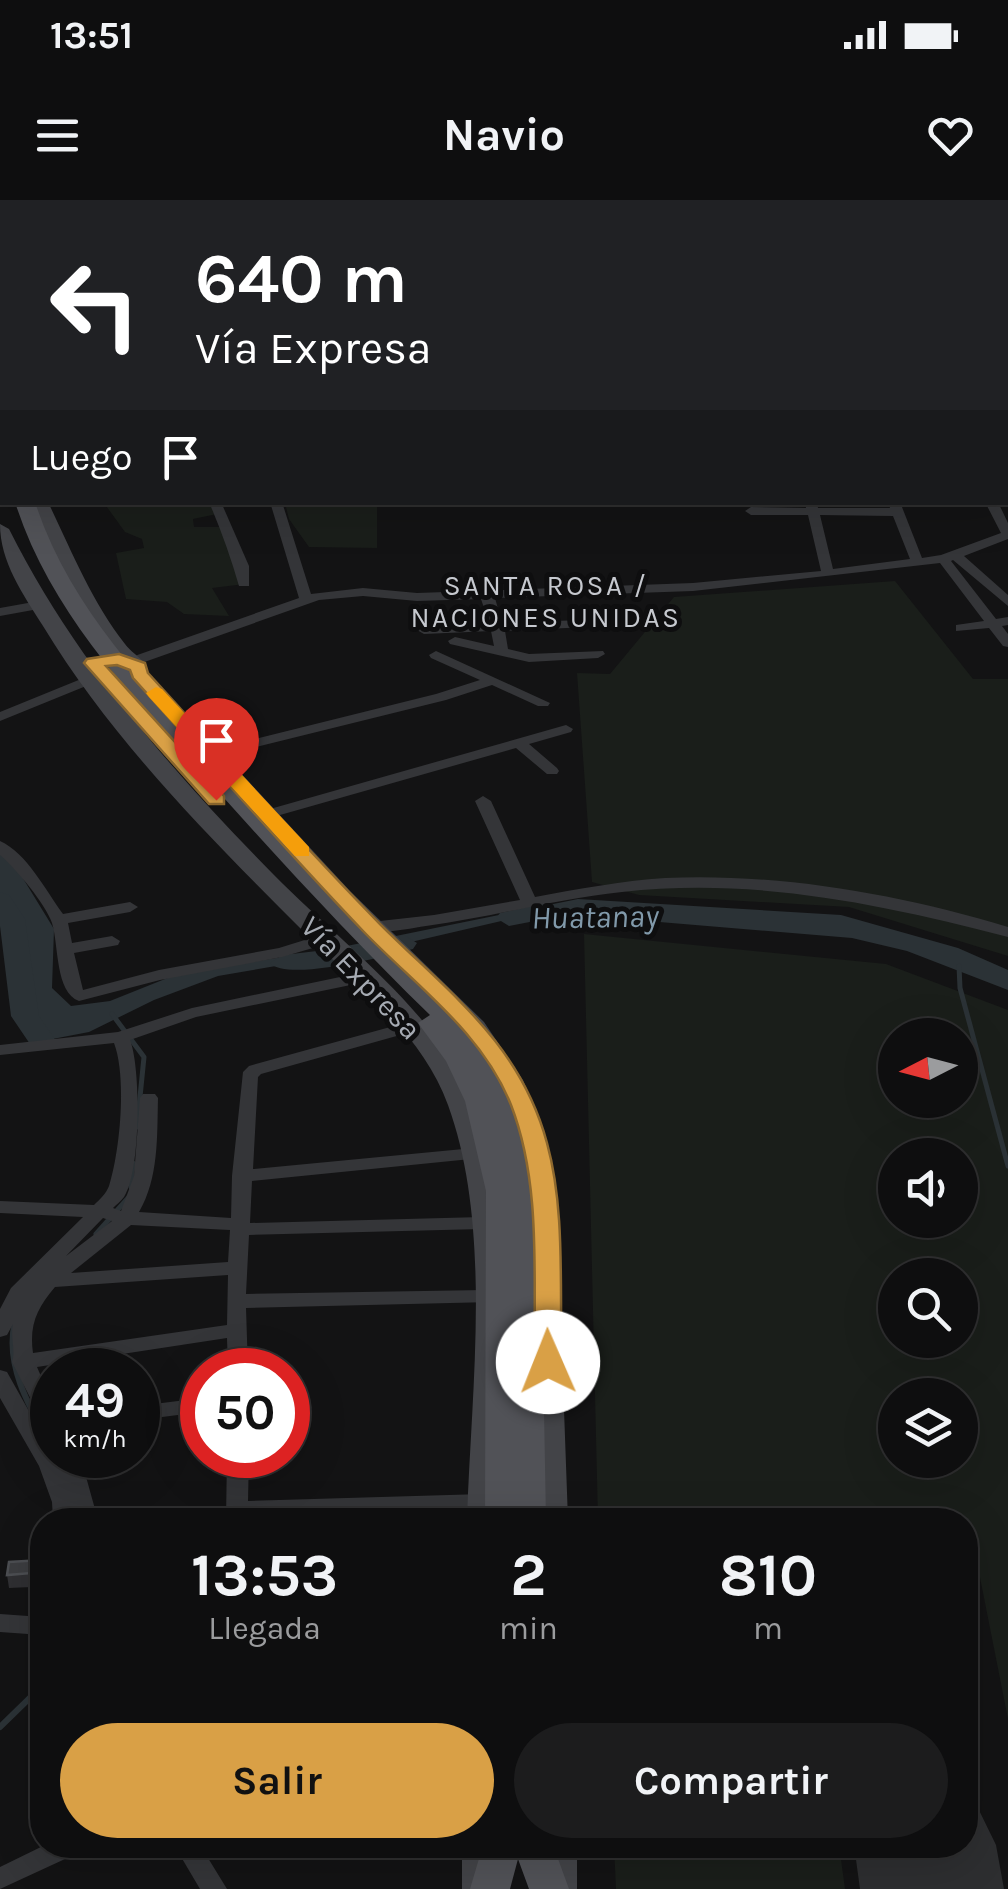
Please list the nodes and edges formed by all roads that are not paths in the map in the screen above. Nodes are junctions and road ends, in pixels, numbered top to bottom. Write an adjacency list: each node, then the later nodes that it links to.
1 (9, 505): 31 (main road, Vía Expresa)
2 (26, 505): 31 (main road, Vía Expresa)
3 (40, 505): 31 (main road, Vía Expresa)
4 (216, 505): 15 (street)
5 (277, 505): 17 (street)
6 (993, 505): 11 (street)
7 (812, 506): 8 (street); 9 (street); 14 (street)
8 (896, 507): 13 (street)
9 (751, 511)
10 (0, 529): 19 (main road, Vía Expresa)
11 (1008, 535): 12 (street)
12 (949, 557): 13 (street); 18 (street); 22 (street)
13 (917, 562): 14 (street)
14 (828, 574): 16 (street)
15 (244, 583)
16 (488, 595): 17 (street); 23 (street)
17 (306, 599): 31 (street)
18 (1008, 602)
19 (39, 605): 20 (street); 31 (main road, Vía Expresa)
20 (0, 612)
21 (630, 621): 23 (street)
22 (1000, 622): 24 (street); 27 (street)
23 (497, 627): 25 (street); 28 (street)
24 (961, 628)
25 (424, 630)
26 (455, 641): 28 (street)
27 (1008, 643)
28 (502, 652): 29 (street)
29 (598, 654)
30 (436, 655): 32 (street)
31 (110, 672): 34 (street); 37 (main road, Vía Expresa); 46 (main road, Vía Expresa)
32 (493, 680): 33 (street); 37 (street)
33 (543, 703)
34 (0, 717)
35 (566, 729): 36 (street)
36 (519, 743): 38 (street); 40 (street)
37 (212, 754): 40 (main road, Vía Expresa)
38 (552, 771)
39 (483, 801): 42 (street)
40 (268, 814): 46 (main road, Vía Expresa)
41 (0, 846): 44 (street)
42 (530, 904): 45 (street); 46 (street)
43 (130, 907): 44 (street)
44 (59, 920): 48 (street)
45 (1008, 932)
46 (348, 933): 48 (street); 49 (main road, Vía Expresa)
47 (112, 941): 48 (street)
48 (66, 948)
49 (382, 971): 50 (main road, Vía Expresa); 51 (street); 56 (main road, Vía Expresa); 79 (main road, Vía Expresa)
50 (412, 1026): 54 (main road, Vía Expresa); 55 (street)
51 (120, 1037): 52 (street); 58 (street)
52 (0, 1050)
53 (149, 1098): 58 (street)
54 (474, 1154): 55 (street); 59 (main road, Vía Expresa)
55 (241, 1176): 60 (street)
56 (513, 1190): 76 (main road, Vía Expresa); 78 (main road, Vía Expresa)
57 (0, 1207): 58 (street)
58 (111, 1214): 60 (street); 62 (street); 65 (street)
59 (482, 1223): 60 (street); 63 (main road, Vía Expresa)
60 (239, 1226): 61 (street)
61 (237, 1268): 62 (street); 64 (street)
62 (50, 1280): 68 (street)
63 (485, 1296): 64 (street); 77 (main road, Vía Expresa)
64 (236, 1301): 66 (street)
65 (0, 1330)
66 (238, 1330): 67 (street); 68 (street)
67 (238, 1348)
68 (22, 1362): 70 (street)
69 (0, 1378): 73 (street)
70 (30, 1378)
71 (76, 1478): 74 (street)
72 (238, 1478): 75 (street)
73 (63, 1508)
74 (84, 1508)
75 (237, 1508)
76 (489, 1508)
77 (489, 1508)
78 (528, 1508)
79 (552, 1508)
80 (0, 1623): 81 (street)
81 (30, 1625)
82 (46, 1858): 90 (street)
83 (194, 1858): 91 (street)
84 (480, 1858): 92 (main road)
85 (499, 1858): 93 (main road)
86 (503, 1858): 94 (main road)
87 (533, 1858): 95 (main road)
88 (538, 1858): 96 (main road)
89 (559, 1858): 97 (main road)
90 (4, 1882)
91 (214, 1889)
92 (480, 1889)
93 (490, 1889)
94 (504, 1889)
95 (534, 1889)
96 (549, 1889)
97 (560, 1889)

